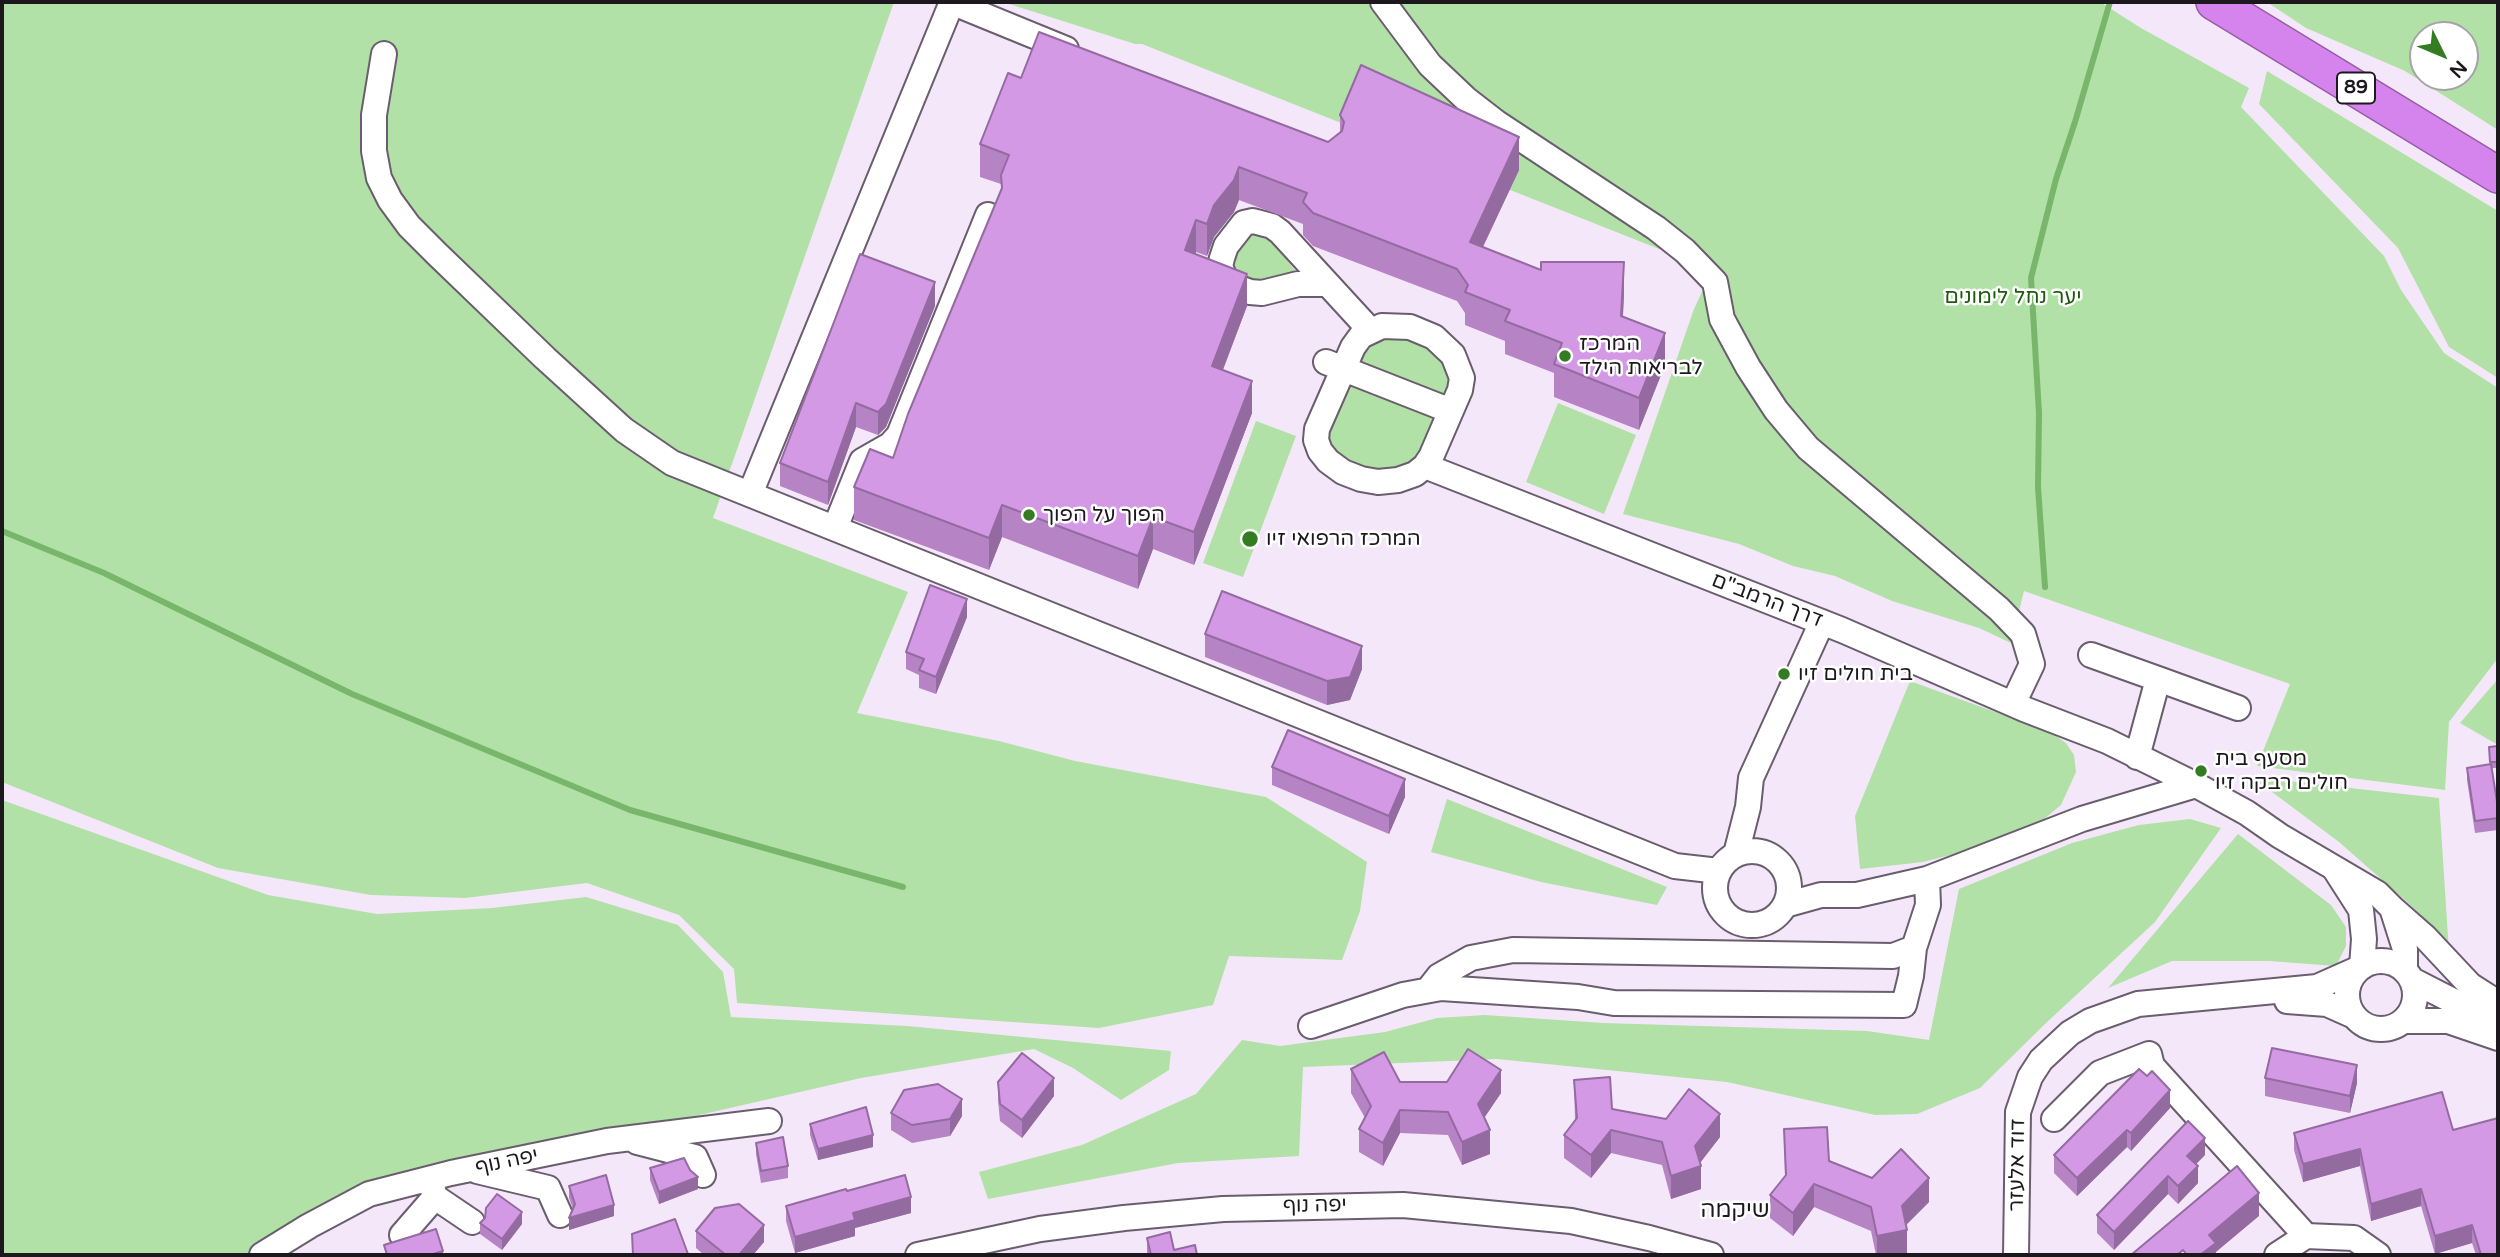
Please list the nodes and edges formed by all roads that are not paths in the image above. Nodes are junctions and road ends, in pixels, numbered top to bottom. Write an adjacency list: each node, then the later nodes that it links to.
1 (951, 2): 5 (street); 13 (street)
2 (1383, 2): 18 (street)
3 (2214, 2): 6 (highway, 89)
4 (384, 54): 13 (street)
5 (1090, 59)
6 (2498, 175)
7 (988, 215): 14 (street)
8 (1327, 284): 9 (street)
9 (1370, 330): 10 (street); 11 (street)
10 (1334, 365): 11 (street); 12 (street)
11 (1451, 411): 12 (street)
12 (1425, 466): 15 (street, דרך הרמב"ם)
13 (750, 494): 14 (street)
14 (835, 527): 26 (street)
15 (1832, 626): 18 (street, דרך הרמב"ם); 22 (street)
16 (2091, 654): 17 (street)
17 (2158, 679): 19 (street); 20 (street)
18 (2020, 706): 20 (street, דרך הרמב"ם)
19 (2238, 708)
20 (2137, 757): 21 (street, דרך הרמב"ם)
21 (2196, 785): 25 (street, דרך הרמב"ם); 28 (street)
22 (1748, 807): 23 (street); 24 (street)
23 (1765, 853): 24 (street); 29 (street)
24 (1736, 854): 27 (street)
25 (2332, 864): 31 (street, דרך הרמב"ם); 33 (street)
26 (1675, 866): 27 (street); 30 (street)
27 (1718, 871): 30 (street)
28 (1927, 879): 29 (street); 32 (street)
29 (1787, 895): 30 (street)
30 (1716, 897)
31 (2392, 908): 34 (street); 37 (street, דרך הרמב"ם)
32 (1914, 948): 35 (street); 35 (street)
33 (2362, 967): 34 (street); 36 (street, דוד אלעזר); 38 (street)
34 (2408, 976): 39 (street); 40 (street)
35 (1428, 990): 41 (street)
36 (2213, 995): 38 (street, דוד אלעזר); 56 (street, דוד אלעזר)
37 (2498, 1003)
38 (2354, 1016): 40 (street)
39 (2498, 1018)
40 (2404, 1021): 42 (street)
41 (1311, 1026)
42 (2498, 1038)
43 (2054, 1119): 52 (street)
44 (769, 1121): 45 (street, יפה נוף)
45 (626, 1139): 46 (street, יפה נוף); 47 (street)
46 (470, 1169): 48 (street, יפה נוף); 49 (street)
47 (704, 1175)
48 (432, 1188): 50 (street); 51 (street); 53 (street, יפה נוף)
49 (560, 1215)
50 (472, 1223)
51 (402, 1235)
52 (2306, 1236): 57 (street); 58 (street)
53 (262, 1255)
54 (918, 1255): 55 (street, יפה נוף)
55 (1711, 1255)
56 (2016, 1255)
57 (2277, 1255)
58 (2378, 1255)

